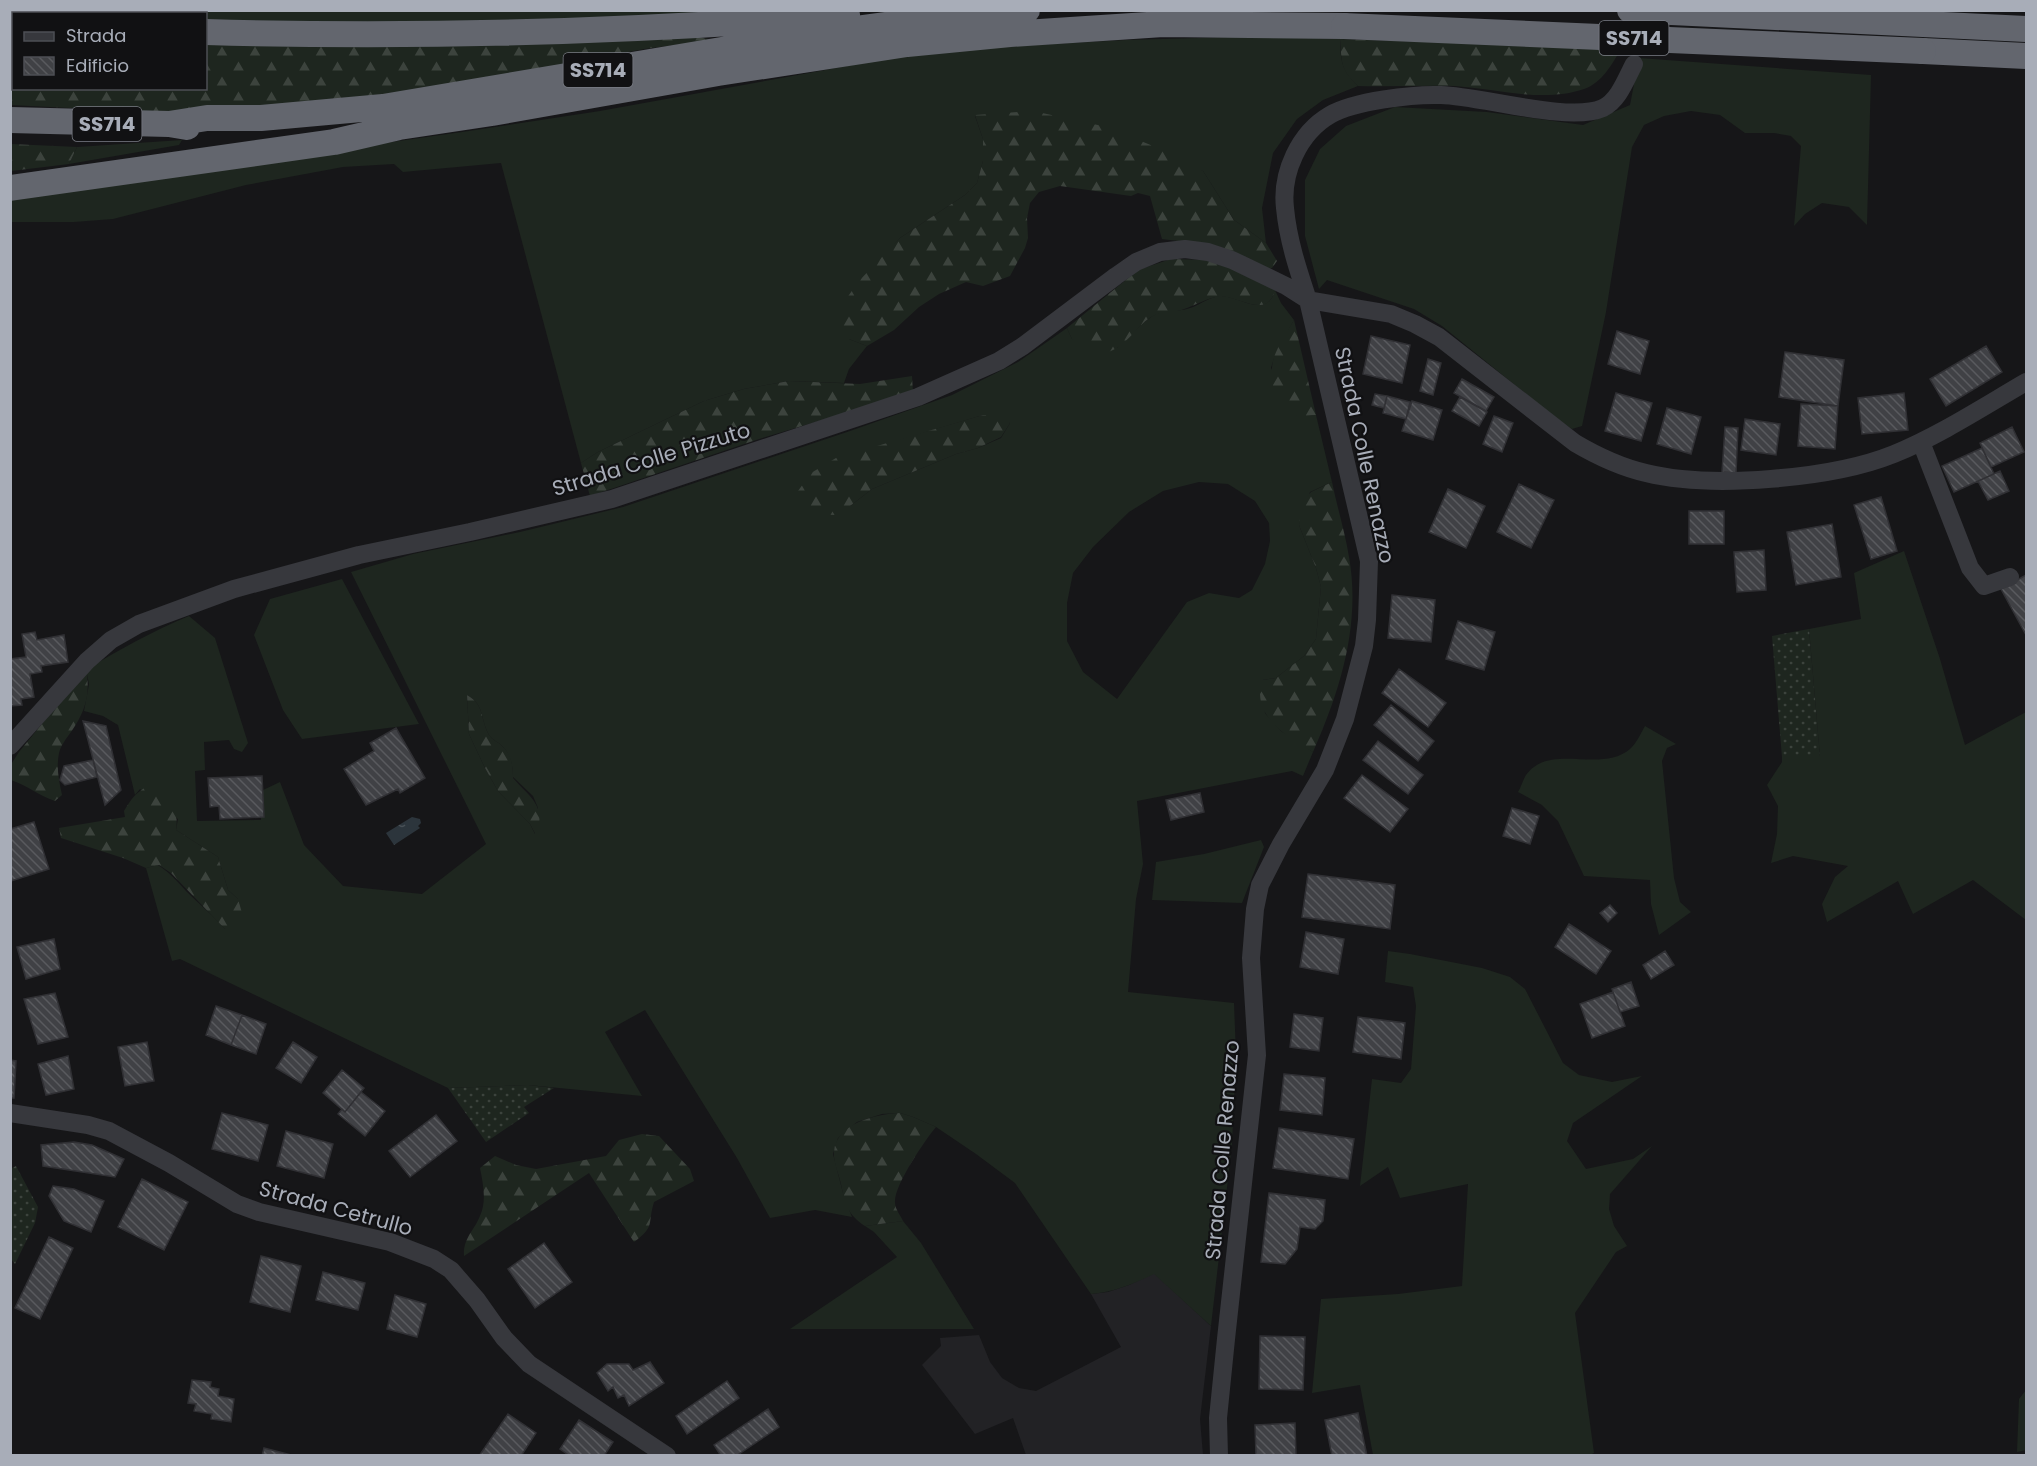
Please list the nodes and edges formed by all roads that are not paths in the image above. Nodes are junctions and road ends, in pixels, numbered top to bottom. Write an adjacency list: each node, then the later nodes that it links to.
1 (899, 10): 5 (highway)
2 (1027, 10): 9 (highway, SS714)
3 (1630, 10): 4 (highway, SS714)
4 (2026, 29)
5 (207, 32)
6 (2026, 56): 10 (highway, SS714, bridge)
7 (1634, 64): 12 (street, Strada Colle Renazzo)
8 (10, 120): 9 (highway, SS714)
9 (170, 124): 10 (highway, SS714)
10 (399, 127): 11 (highway)
11 (10, 188)
12 (1308, 300): 14 (street); 16 (street, Strada Colle Pizzuto); 19 (street, Strada Colle Renazzo)
13 (2026, 382): 14 (street)
14 (1922, 442): 15 (street)
15 (2010, 577)
16 (10, 746)
17 (10, 1113): 18 (street, Strada Cetrullo)
18 (667, 1455)
19 (1219, 1455)

